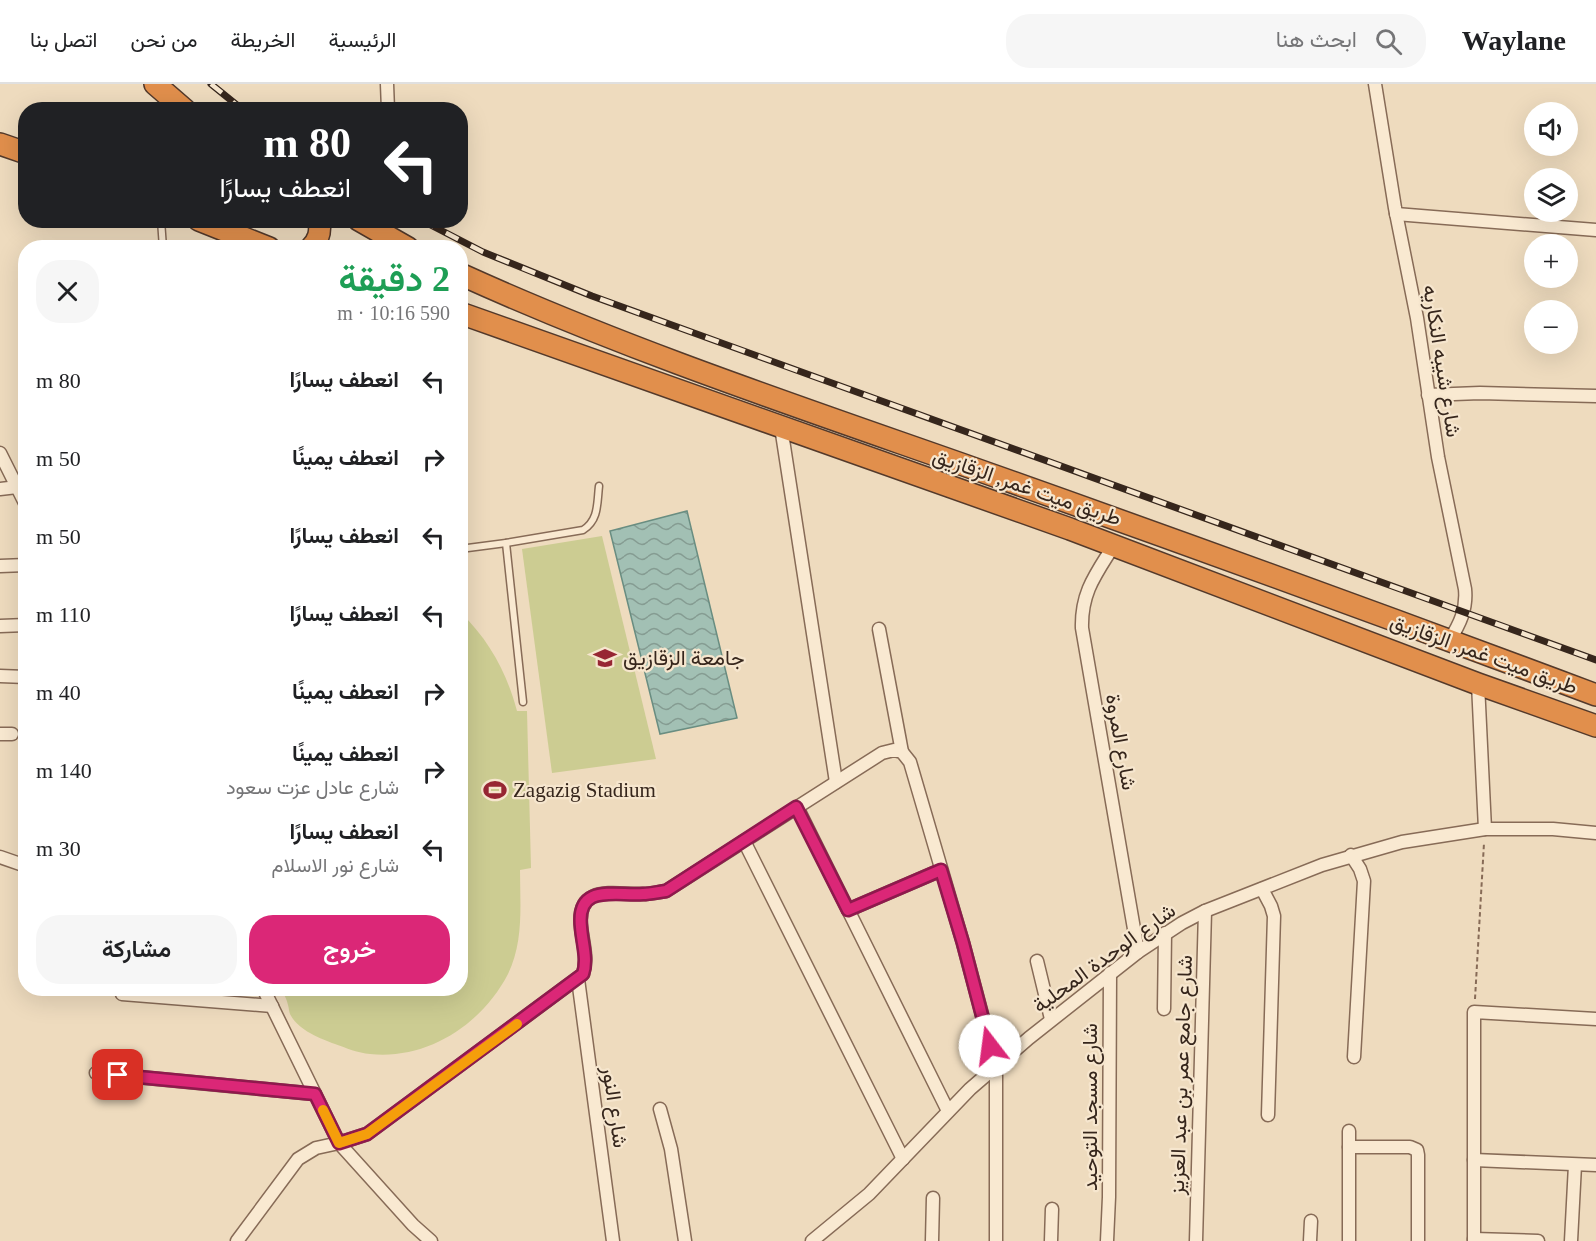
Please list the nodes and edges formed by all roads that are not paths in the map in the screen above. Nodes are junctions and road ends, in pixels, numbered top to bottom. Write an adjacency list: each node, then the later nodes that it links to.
1 (155, 84): 4 (highway)
2 (387, 84): 5 (street)
3 (1375, 84): 8 (street, شارع شيبه النكاريه)
4 (176, 102)
5 (388, 102)
6 (0, 144): 7 (highway)
7 (18, 150)
8 (1396, 214): 11 (street); 16 (street, شارع شيبه النكاريه)
9 (219, 228): 12 (highway)
10 (373, 228): 13 (highway)
11 (1596, 230)
12 (249, 240)
13 (393, 240)
14 (468, 277): 31 (highway, طريق ميت غمر, الزقازيق)
15 (468, 316): 18 (highway, طريق ميت غمر, الزقازيق)
16 (1428, 395): 17 (street); 31 (street, شارع شيبه النكاريه)
17 (1596, 396)
18 (781, 427): 24 (highway, طريق ميت غمر, الزقازيق); 39 (street)
19 (0, 453): 21 (street)
20 (599, 486): 23 (lane)
21 (17, 487): 22 (street)
22 (0, 489)
23 (506, 543): 25 (lane); 36 (lane)
24 (1114, 546): 34 (highway, طريق ميت غمر, الزقازيق); 52 (street, شارع المروة)
25 (468, 548)
26 (18, 565): 27 (street)
27 (0, 566)
28 (18, 625): 29 (street)
29 (0, 626)
30 (879, 629): 38 (street)
31 (1449, 641): 35 (highway, طريق ميت غمر, الزقازيق)
32 (0, 676): 33 (street)
33 (18, 677)
34 (1478, 684): 37 (highway, طريق ميت غمر, الزقازيق); 41 (street)
35 (1596, 695)
36 (523, 702)
37 (1596, 726)
38 (902, 752): 39 (street); 47 (street)
39 (836, 782): 40 (street)
40 (796, 807): 43 (street); 49 (street)
41 (1485, 829): 42 (street, شارع الوحدة المحلية); 44 (street, شارع الوحدة المحلية)
42 (1596, 833)
43 (744, 841): 55 (street); 72 (street)
44 (1351, 855): 48 (street, شارع الوحدة المحلية); 62 (street)
45 (0, 857): 46 (street)
46 (18, 864)
47 (941, 870): 49 (street); 63 (street)
48 (1262, 889): 50 (street, شارع الوحدة المحلية); 68 (street)
49 (848, 910): 67 (street)
50 (1205, 911): 51 (street, شارع الوحدة المحلية); 89 (street, شارع جامع عمر بن عبد العزيز)
51 (1164, 933): 52 (street, شارع الوحدة المحلية); 59 (street)
52 (1138, 952): 54 (street, شارع الوحدة المحلية)
53 (1038, 961): 60 (street)
54 (1110, 974): 60 (street, شارع الوحدة المحلية); 88 (street, شارع مسجد التوحيد)
55 (578, 979): 70 (street); 83 (street, شارع النور)
56 (147, 996): 58 (street)
57 (267, 996): 58 (street)
58 (272, 1006): 65 (street)
59 (1164, 1009)
60 (1051, 1019): 63 (street, شارع الوحدة المحلية)
61 (1596, 1019): 73 (street)
62 (1354, 1057)
63 (996, 1067): 67 (street, شارع الوحدة المحلية); 86 (street)
64 (96, 1073): 65 (street)
65 (315, 1094): 70 (street)
66 (660, 1109): 84 (street)
67 (948, 1111): 72 (street, شارع الوحدة المحلية)
68 (1268, 1116)
69 (1349, 1131): 71 (street)
70 (339, 1143): 81 (street); 82 (street)
71 (1349, 1147): 91 (street); 92 (street)
72 (903, 1159): 79 (street, شارع الوحدة المحلية)
73 (1474, 1160): 74 (street); 80 (street)
74 (1575, 1165): 75 (street); 94 (street)
75 (1596, 1165)
76 (933, 1198): 85 (street)
77 (1052, 1209): 87 (street)
78 (1311, 1221): 90 (street)
79 (813, 1240)
80 (1474, 1240): 93 (street)
81 (237, 1241)
82 (431, 1241)
83 (613, 1241)
84 (685, 1241)
85 (932, 1241)
86 (996, 1241)
87 (1051, 1241)
88 (1107, 1241)
89 (1196, 1241)
90 (1310, 1241)
91 (1349, 1241)
92 (1418, 1241)
93 (1538, 1241)
94 (1571, 1241)

